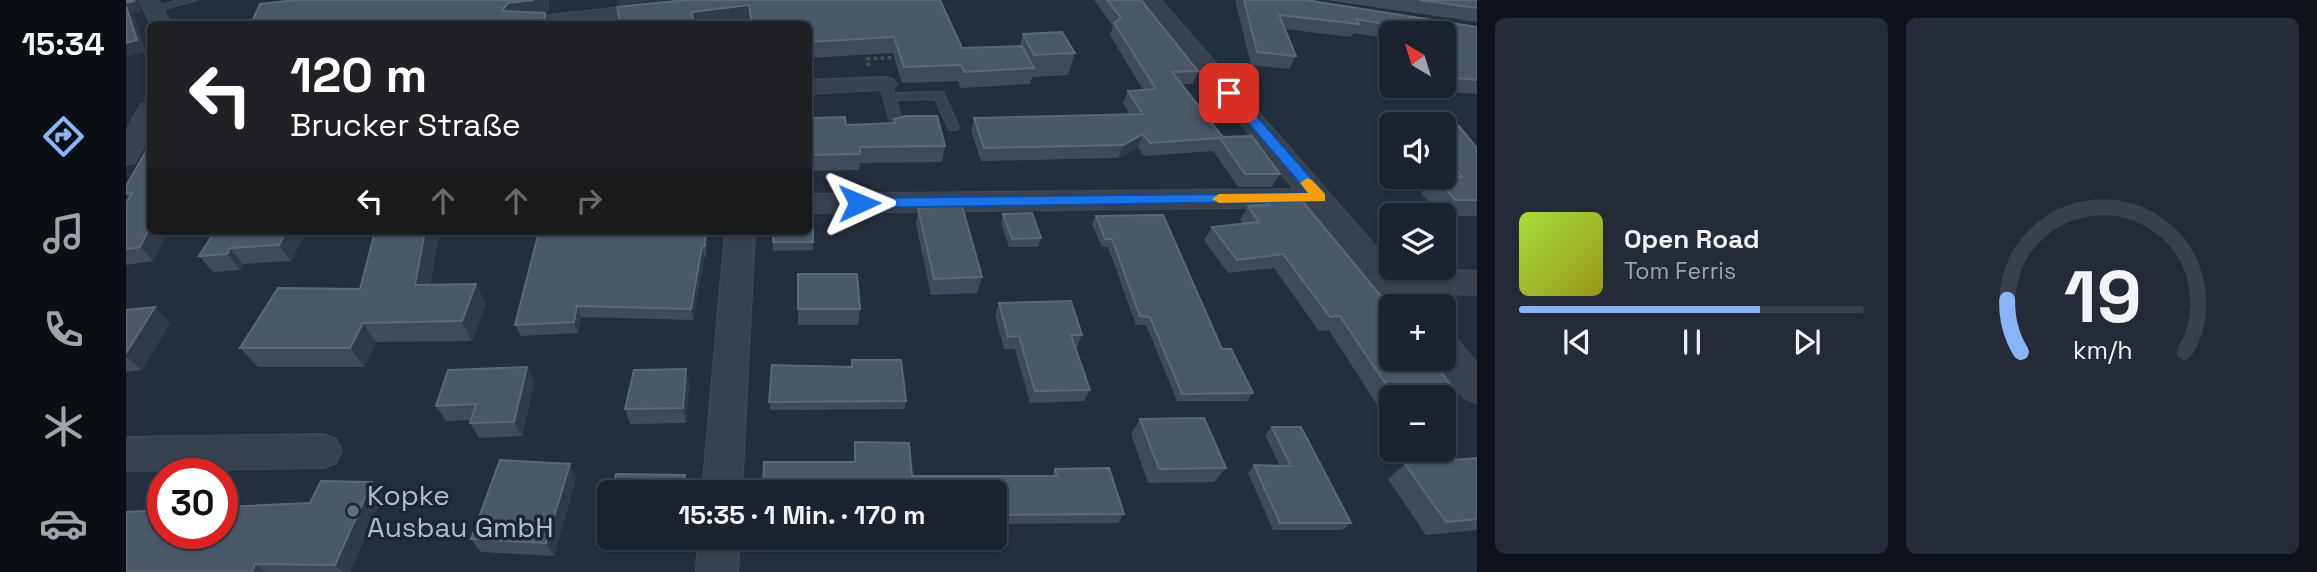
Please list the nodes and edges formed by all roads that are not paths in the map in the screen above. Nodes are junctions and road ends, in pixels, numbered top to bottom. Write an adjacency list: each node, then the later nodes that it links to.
1 (192, 0): 4 (lane)
2 (1150, 0): 13 (street)
3 (684, 6): 5 (street)
4 (155, 11)
5 (603, 20): 6 (street)
6 (582, 21)
7 (812, 86): 8 (street)
8 (882, 88): 10 (lane); 11 (lane)
9 (138, 124): 12 (street)
10 (953, 127)
11 (898, 129)
12 (126, 157)
13 (1320, 198): 14 (street); 16 (street)
14 (812, 204)
15 (740, 235): 23 (street)
16 (1388, 281): 17 (street); 18 (street)
17 (1477, 283)
18 (1399, 294)
19 (1456, 363): 20 (street)
20 (1477, 388)
21 (323, 451): 22 (street)
22 (126, 454)
23 (723, 480)
24 (718, 550): 25 (street)
25 (717, 572)

